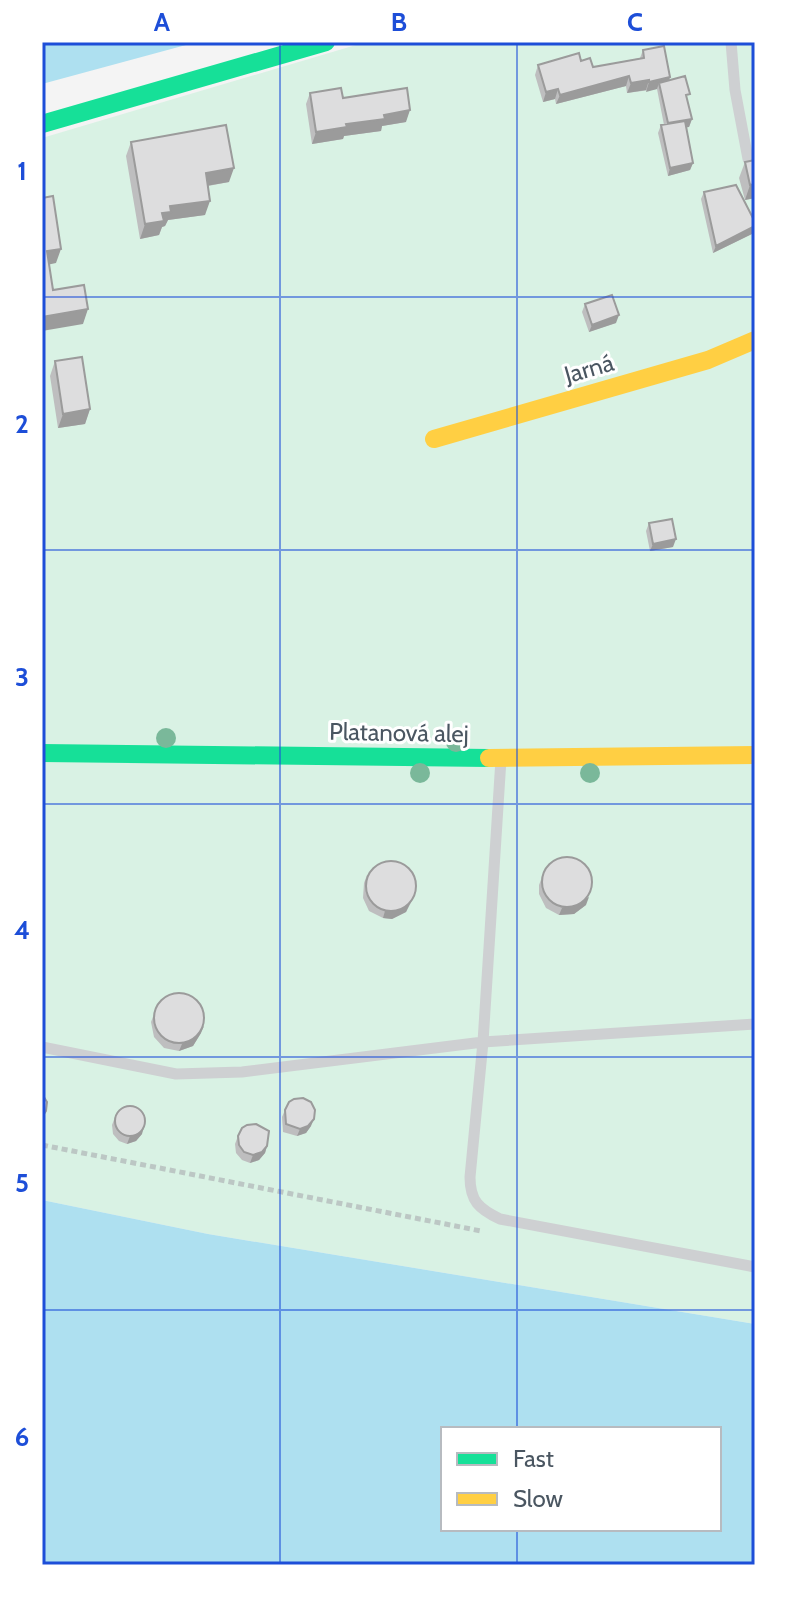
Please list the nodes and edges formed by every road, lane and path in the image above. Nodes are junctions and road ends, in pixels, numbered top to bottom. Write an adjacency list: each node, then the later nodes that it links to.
1 (326, 42): 3 (street)
2 (731, 42): 4 (lane)
3 (42, 124)
4 (748, 159)
5 (755, 340): 6 (street, Jarná)
6 (434, 439)
7 (42, 753): 9 (street, Platanová alej)
8 (755, 755): 9 (street, Platanová alej)
9 (501, 758): 11 (lane)
10 (755, 1024): 11 (lane)
11 (483, 1042): 12 (lane); 15 (lane)
12 (42, 1047)
13 (42, 1145): 14 (path)
14 (493, 1233)
15 (755, 1267)

